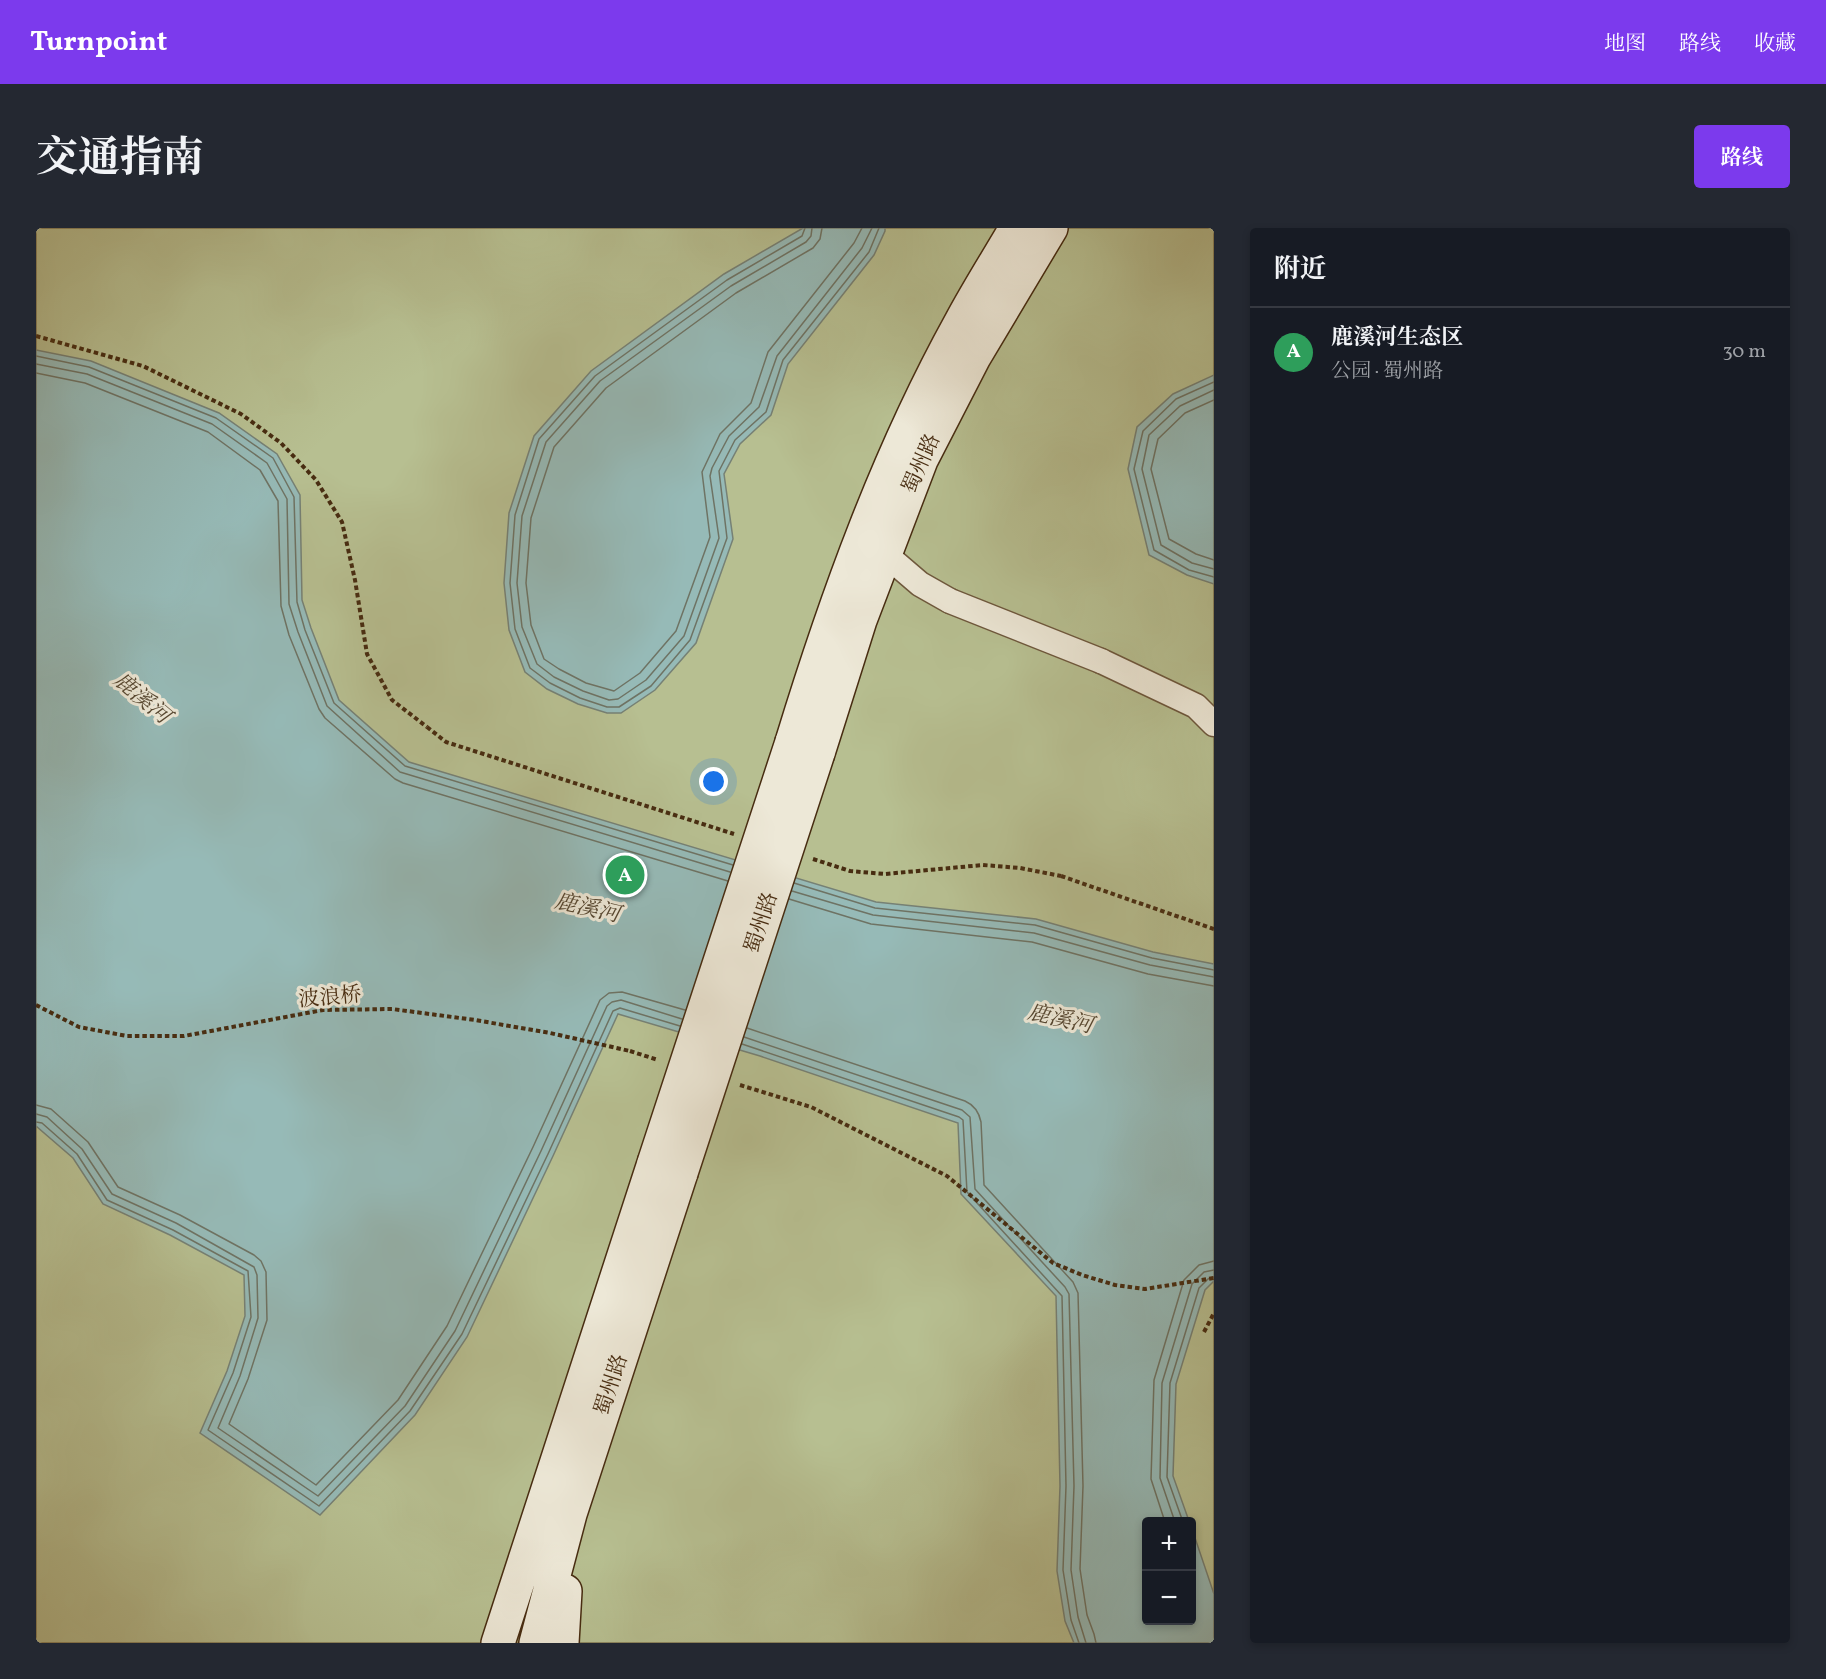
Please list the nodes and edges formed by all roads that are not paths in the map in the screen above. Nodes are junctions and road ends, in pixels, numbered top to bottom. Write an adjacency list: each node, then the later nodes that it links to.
1 (1016, 228): 5 (main road, 蜀州路)
2 (1051, 228): 3 (main road, 蜀州路)
3 (885, 554): 4 (street, bridge); 5 (main road, 蜀州路)
4 (1214, 724)
5 (805, 748): 6 (main road, 蜀州路, bridge)
6 (667, 1168): 7 (main road, 蜀州路); 8 (main road, 蜀州路)
7 (570, 1514): 11 (main road, 蜀州路); 12 (main road)
8 (530, 1545): 9 (main road); 10 (main road, 蜀州路)
9 (479, 1643)
10 (498, 1643)
11 (536, 1643)
12 (562, 1643)

